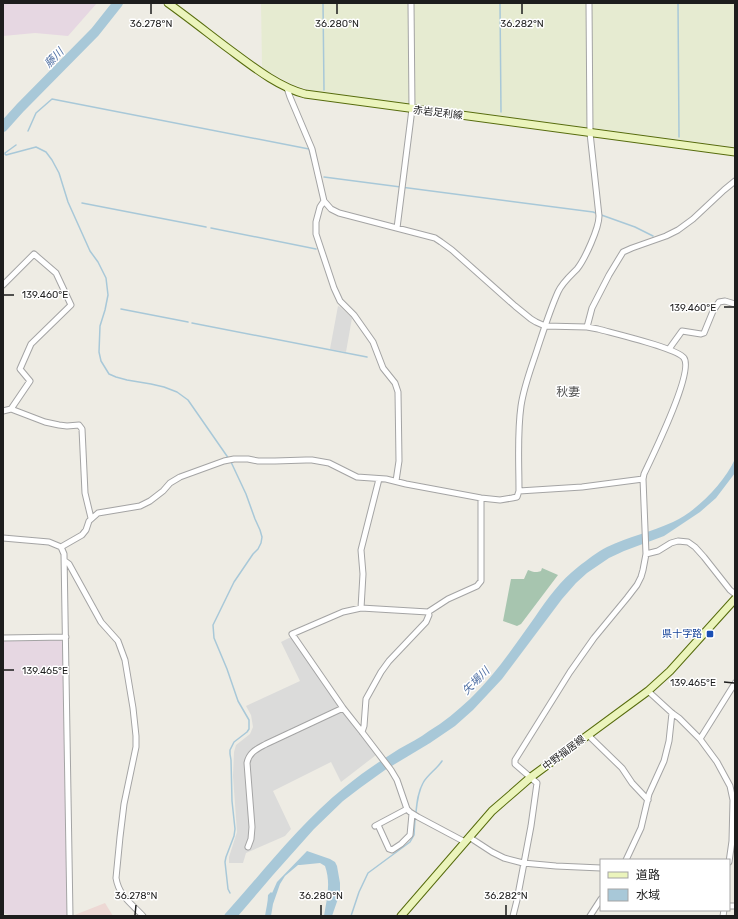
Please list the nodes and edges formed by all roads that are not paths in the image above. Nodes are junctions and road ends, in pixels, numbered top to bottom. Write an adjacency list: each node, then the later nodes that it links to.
1 (168, 3): 4 (main road, 赤岩足利線)
2 (411, 3): 5 (street)
3 (589, 3): 6 (street)
4 (288, 88): 5 (main road, 赤岩足利線); 9 (street)
5 (412, 109): 6 (main road, 赤岩足利線); 10 (street)
6 (590, 133): 7 (main road, 赤岩足利線); 13 (street)
7 (735, 152)
8 (735, 180): 14 (street)
9 (324, 202): 10 (street); 20 (street)
10 (397, 228): 13 (street)
11 (3, 285): 16 (street)
12 (735, 304): 15 (street)
13 (545, 326): 14 (street); 21 (street)
14 (587, 327): 15 (street)
15 (669, 349): 19 (street)
16 (11, 409): 17 (street); 23 (street)
17 (3, 411)
18 (379, 479): 20 (street); 23 (street); 30 (street)
19 (643, 479): 21 (street); 26 (street)
20 (396, 481): 22 (street)
21 (519, 491): 22 (street)
22 (481, 498): 31 (street)
23 (91, 518): 25 (street)
24 (3, 538): 25 (street)
25 (62, 547): 27 (street)
26 (646, 554): 28 (street); 41 (street)
27 (65, 561): 32 (street); 53 (street)
28 (735, 594)
29 (735, 599): 35 (main road, 中野福居線)
30 (361, 608): 31 (street); 36 (street)
31 (428, 612): 38 (street)
32 (66, 637): 33 (street); 52 (street)
33 (3, 638)
34 (735, 683): 40 (street)
35 (648, 691): 37 (street); 39 (main road, 中野福居線)
36 (343, 708): 38 (street); 46 (street)
37 (672, 714): 40 (street); 42 (street)
38 (362, 732): 43 (street)
39 (588, 735): 41 (main road, 中野福居線); 42 (street)
40 (700, 739): 48 (street)
41 (531, 777): 45 (main road, 中野福居線); 49 (street)
42 (648, 800): 47 (street)
43 (407, 809): 44 (street); 44 (street)
44 (412, 814): 45 (street)
45 (467, 840): 49 (street); 54 (main road, 中野福居線)
46 (248, 847)
47 (626, 859)
48 (729, 859)
49 (523, 863): 50 (street); 55 (street)
50 (600, 868)
51 (600, 901): 56 (street)
52 (70, 916)
53 (143, 916)
54 (401, 916)
55 (513, 916)
56 (590, 916)

